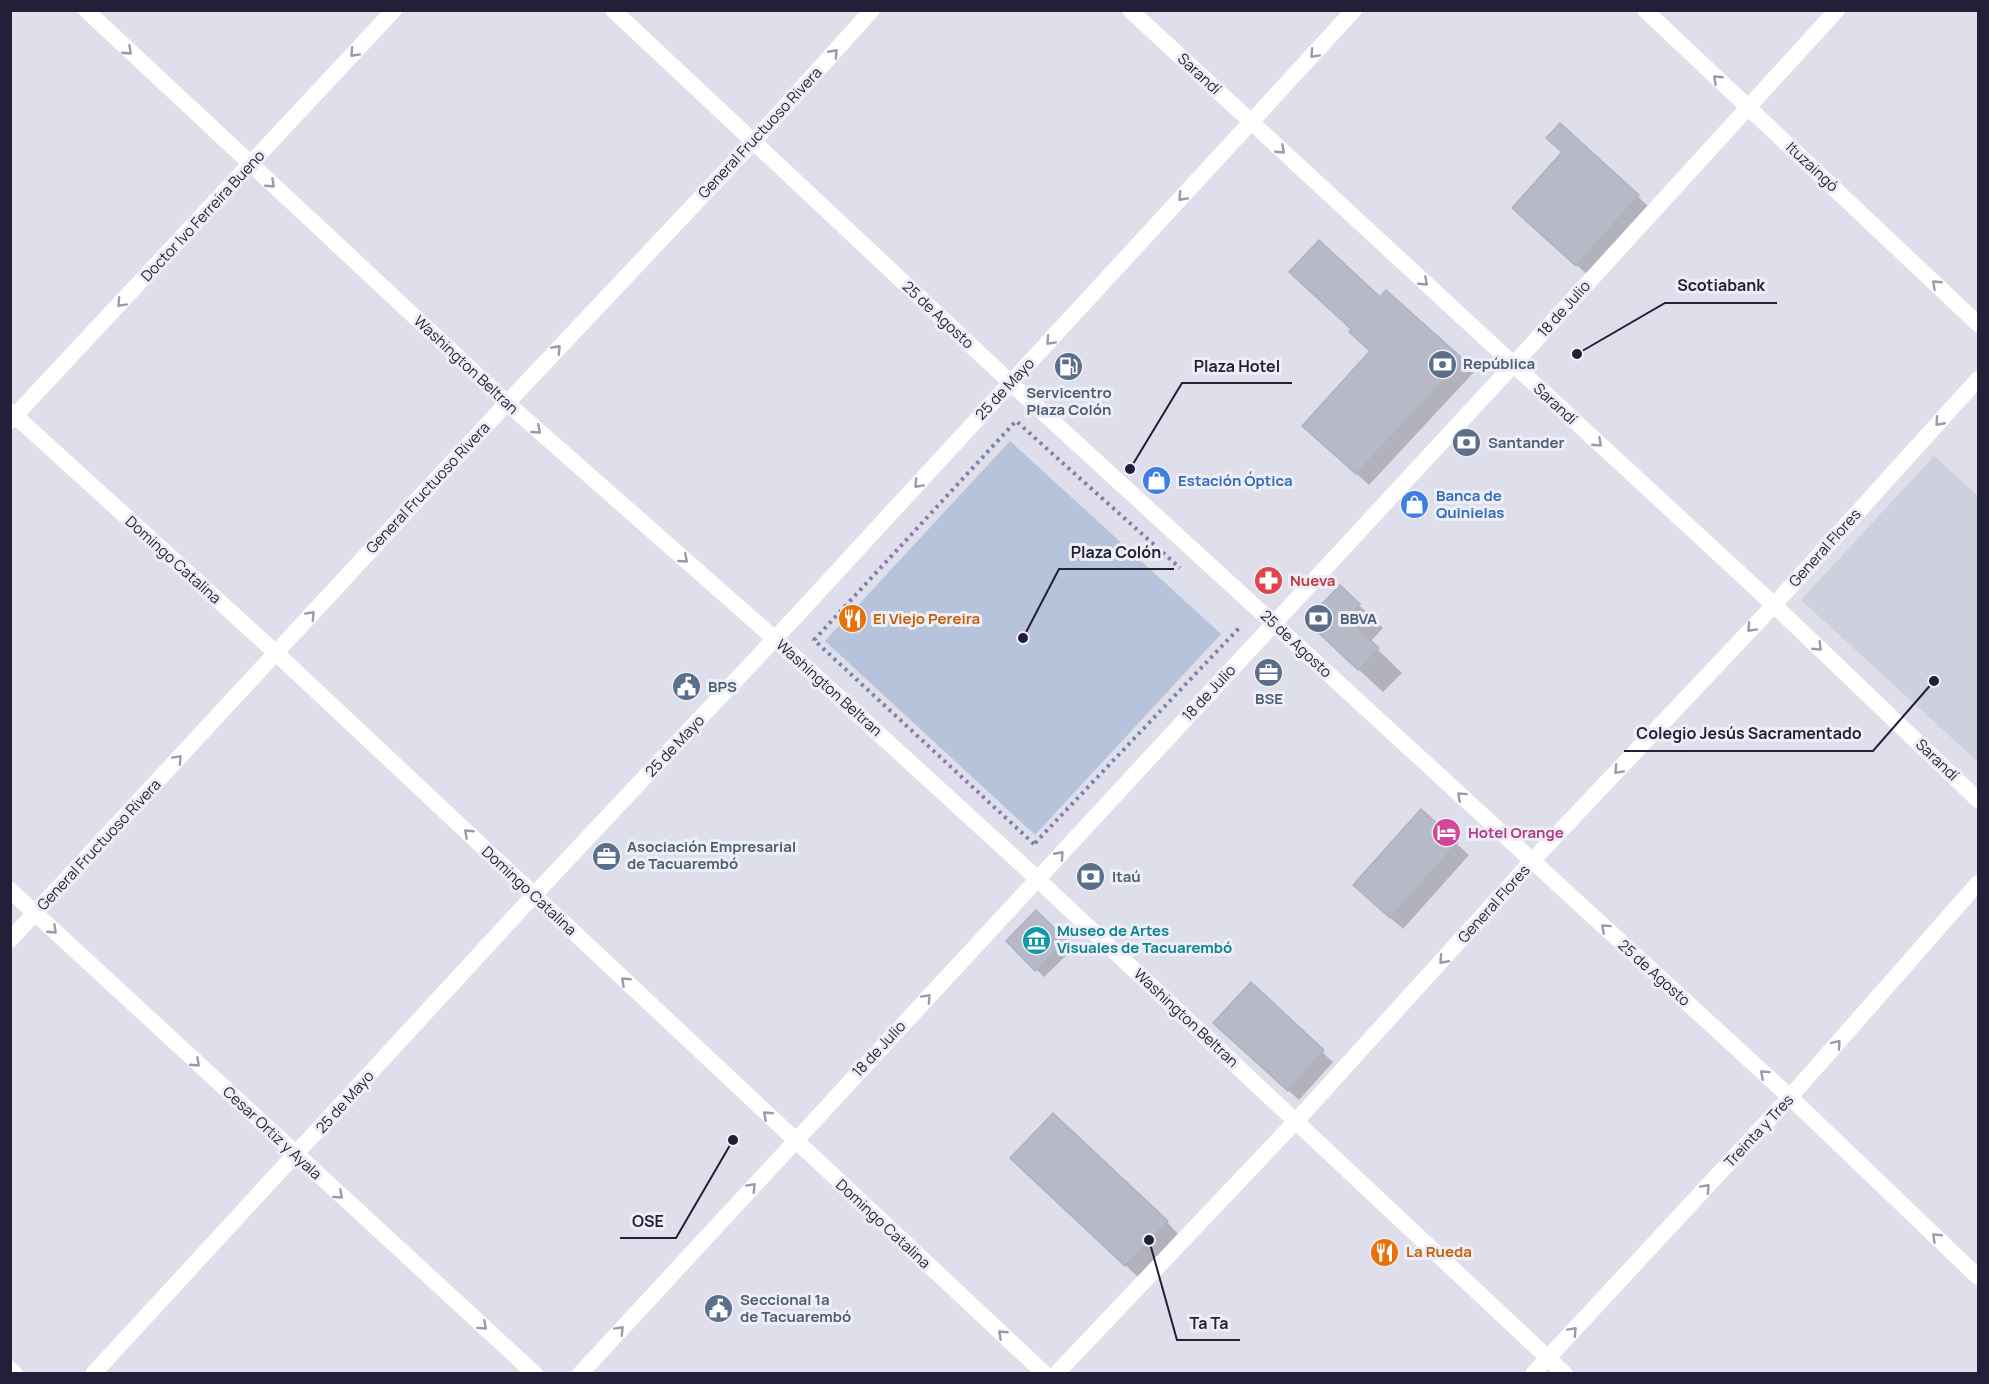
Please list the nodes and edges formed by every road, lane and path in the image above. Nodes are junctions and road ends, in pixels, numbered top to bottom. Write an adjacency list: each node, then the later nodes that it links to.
1 (86, 10): 12 (street, Washington Beltran, one-way to 12)
2 (394, 10): 12 (street, Doctor Ivo Ferreira Bueno, one-way to 12)
3 (613, 10): 11 (street, 25 de Agosto)
4 (872, 10): 11 (street, General Fructuoso Rivera, one-way to 4)
5 (1130, 10): 10 (street, Sarandí)
6 (1354, 10): 10 (street, 25 de Mayo, one-way to 10)
7 (1645, 10): 9 (street, Ituzaingó, one-way to 7)
8 (1837, 10): 9 (street, 18 de Julio)
9 (1748, 107): 13 (street, Ituzaingó, one-way to 9); 14 (street, 18 de Julio)
10 (1251, 122): 14 (street, Sarandí, one-way to 14); 16 (street, 25 de Mayo, one-way to 16)
11 (754, 141): 16 (street, 25 de Agosto); 17 (street, General Fructuoso Rivera, one-way to 11)
12 (250, 165): 17 (street, Washington Beltran, one-way to 17); 18 (street, Doctor Ivo Ferreira Bueno, one-way to 18)
13 (1978, 324)
14 (1513, 365): 20 (street, Sarandí, one-way to 20); 22 (street, 18 de Julio)
15 (1978, 379): 20 (street, General Flores, one-way to 20)
16 (1011, 383): 22 (street, 25 de Agosto); 24 (street, 25 de Mayo, one-way to 24)
17 (507, 403): 24 (street, Washington Beltran, one-way to 24); 26 (street, General Fructuoso Rivera, one-way to 17)
18 (12, 416): 26 (street, Domingo Catalina)
19 (1182, 570): 23 (path)
20 (1773, 605): 27 (street, Sarandí, one-way to 27); 28 (street, General Flores, one-way to 28)
21 (1234, 617): 23 (path)
22 (1272, 623): 25 (street, 18 de Julio); 28 (street, 25 de Agosto, one-way to 22)
23 (1242, 625): 25 (path)
24 (775, 639): 29 (street, Washington Beltran); 32 (street, 25 de Mayo)
25 (1258, 639): 29 (street, 18 de Julio, one-way to 25)
26 (276, 653): 32 (street, Domingo Catalina, one-way to 26); 33 (street, General Fructuoso Rivera, one-way to 26)
27 (1978, 800)
28 (1532, 861): 35 (street, 25 de Agosto, one-way to 28); 36 (street, General Flores, one-way to 36)
29 (1037, 880): 36 (street, Washington Beltran); 37 (street, 18 de Julio, one-way to 29)
30 (1978, 883): 35 (street, Treinta y Tres, one-way to 30)
31 (10, 890): 33 (street, Cesar Ortiz y Ayala)
32 (534, 895): 37 (street, Domingo Catalina, one-way to 32); 38 (street, 25 de Mayo)
33 (36, 913): 34 (street, General Fructuoso Rivera); 38 (street, Cesar Ortiz y Ayala, one-way to 38)
34 (10, 940)
35 (1790, 1097): 39 (street, 25 de Agosto, one-way to 35); 40 (street, Treinta y Tres, one-way to 35)
36 (1297, 1120): 40 (street, Washington Beltran); 47 (street, General Flores)
37 (794, 1141): 45 (street, 18 de Julio, one-way to 37); 46 (street, Domingo Catalina, one-way to 37)
38 (296, 1156): 43 (street, 25 de Mayo); 44 (street, Cesar Ortiz y Ayala, one-way to 44)
39 (1978, 1277)
40 (1548, 1358): 48 (street, Treinta y Tres); 49 (street, Washington Beltran)
41 (10, 1369): 42 (street)
42 (15, 1374)
43 (93, 1374)
44 (535, 1374)
45 (580, 1374)
46 (1045, 1374)
47 (1056, 1374)
48 (1533, 1374)
49 (1565, 1374)

